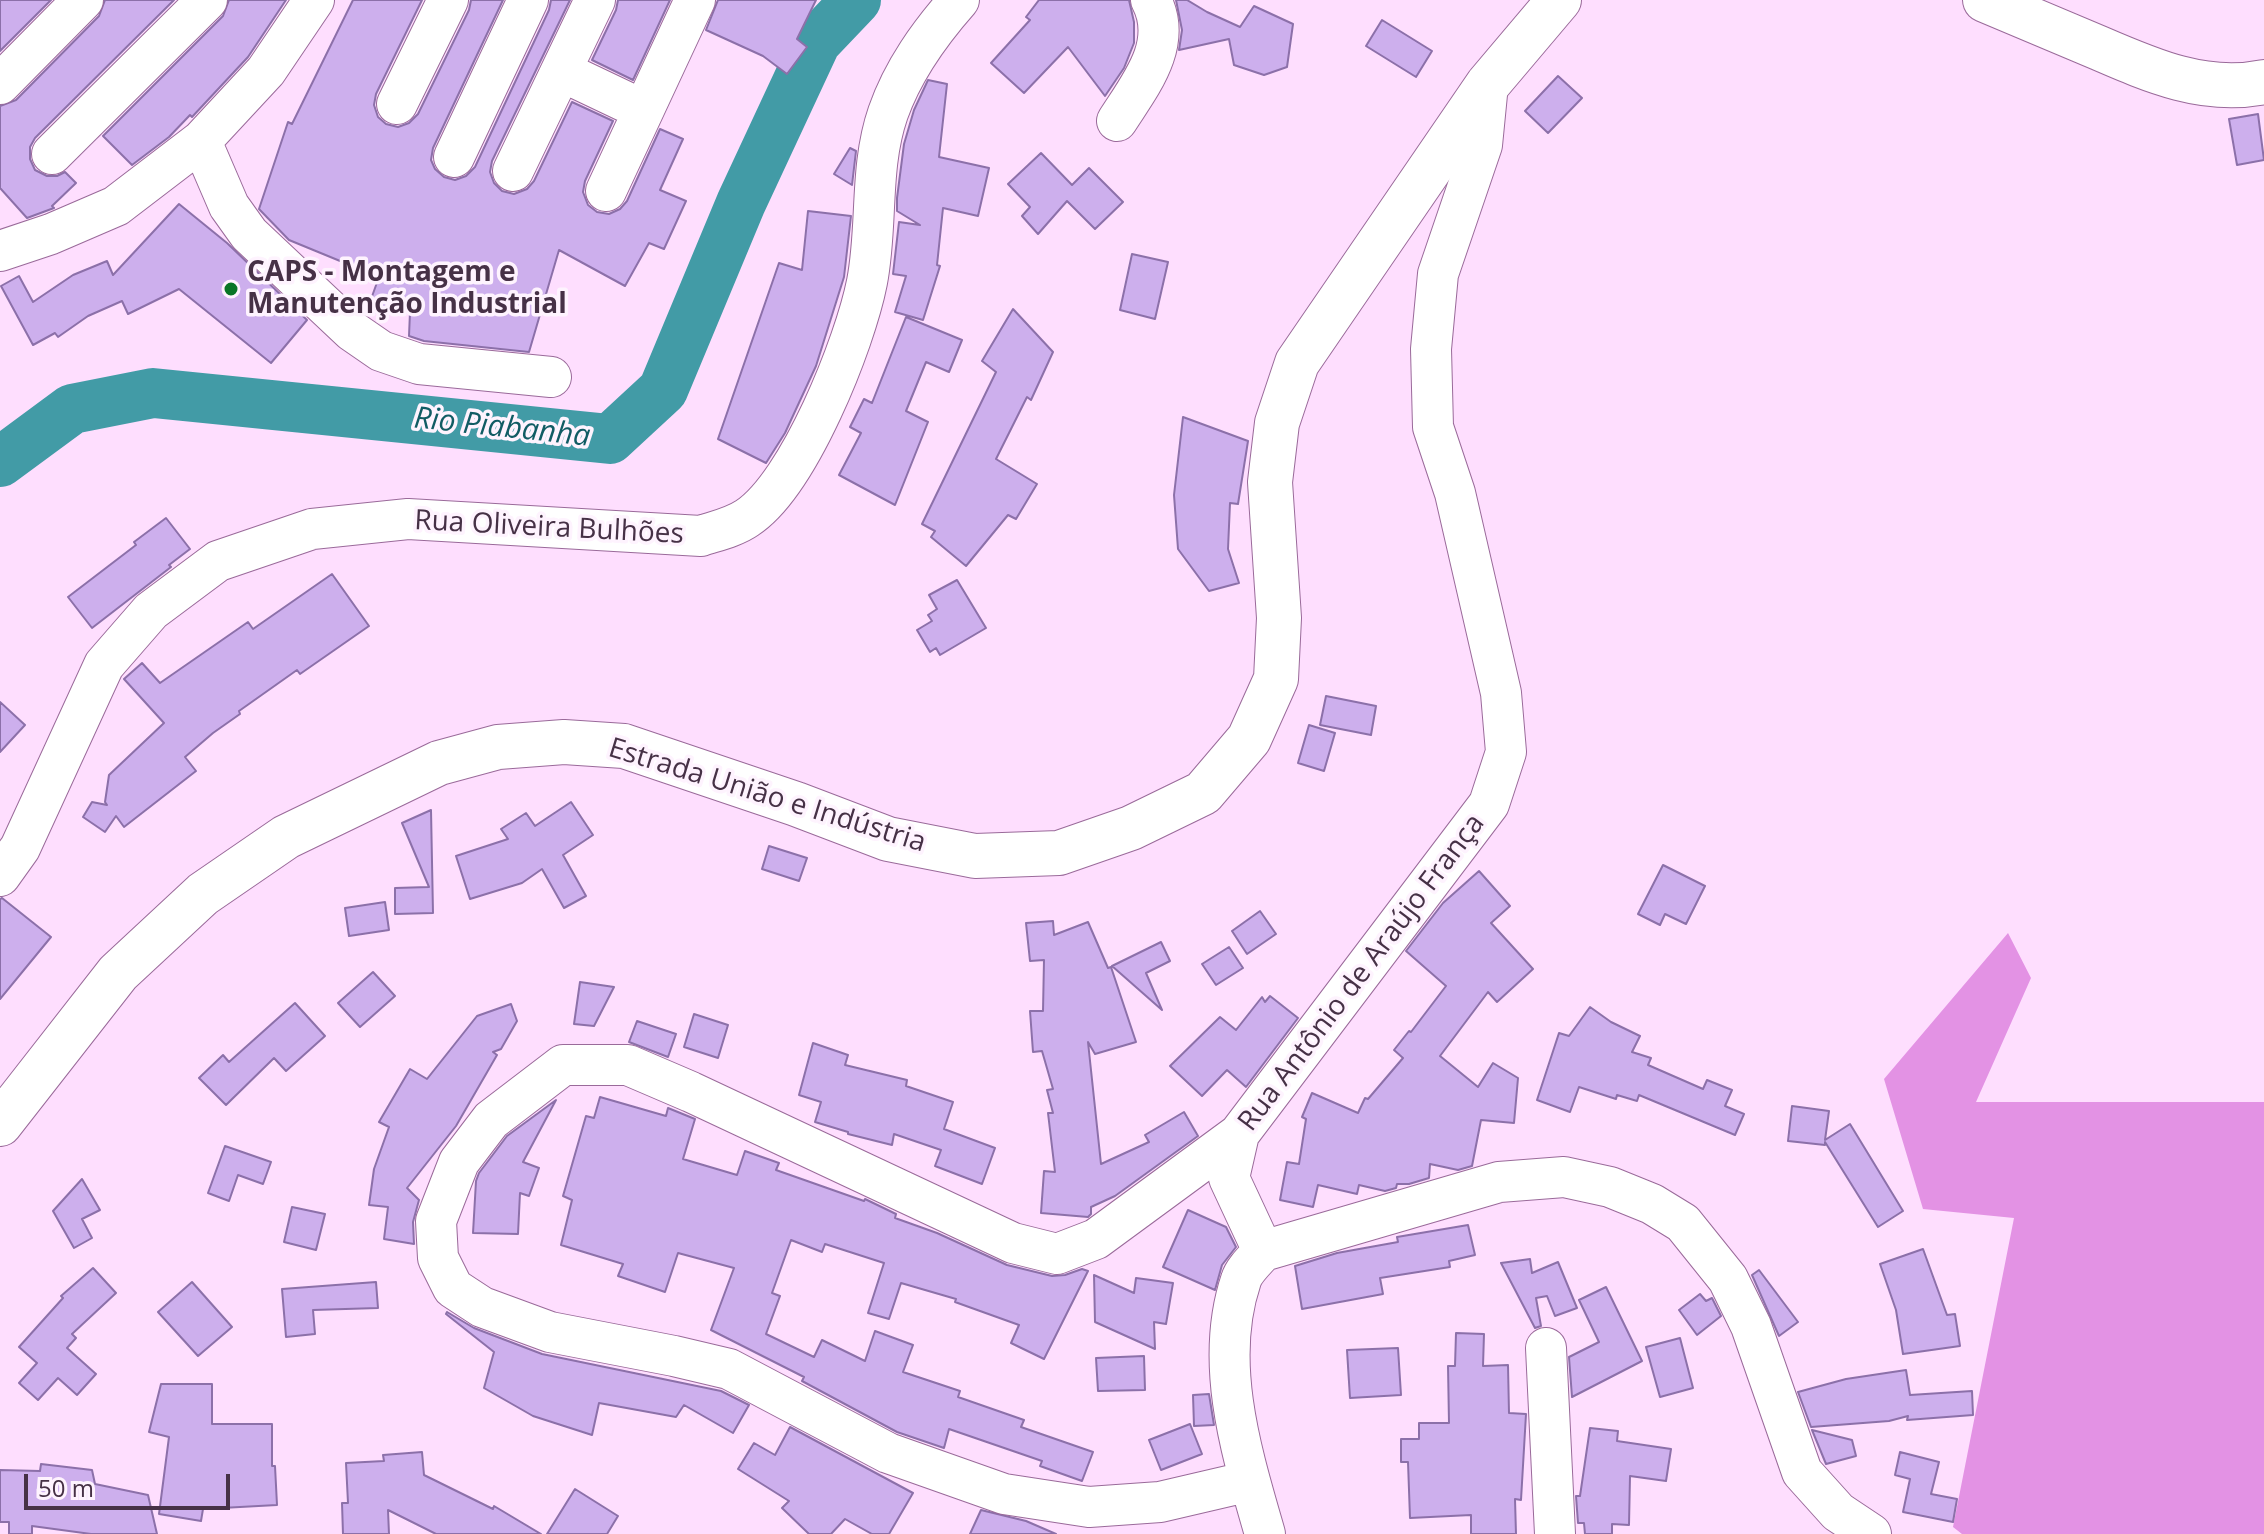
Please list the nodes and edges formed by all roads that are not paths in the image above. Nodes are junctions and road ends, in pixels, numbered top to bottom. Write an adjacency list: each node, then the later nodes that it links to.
1 (83, 0): 14 (street)
2 (207, 0): 20 (street)
3 (314, 0): 19 (street)
4 (448, 0): 16 (street)
5 (528, 0): 21 (street)
6 (595, 0): 12 (street)
7 (695, 0): 17 (street)
8 (959, 0): 26 (street, Rua Oliveira Bulhões)
9 (1151, 0): 18 (street)
10 (1559, 0): 15 (main road, Estrada União e Indústria)
11 (1985, 0): 13 (main road)
12 (561, 71): 17 (street); 22 (street)
13 (2264, 82)
14 (0, 84)
15 (1488, 84): 27 (main road, Estrada União e Indústria); 28 (street, Rua Antônio de Araújo França)
16 (397, 104)
17 (643, 110): 23 (street)
18 (1117, 121)
19 (201, 141): 24 (street); 25 (street)
20 (52, 154)
21 (454, 157)
22 (513, 171)
23 (606, 191)
24 (0, 251)
25 (551, 377)
26 (0, 876)
27 (0, 1124)
28 (1239, 1134): 29 (street, Rua Antônio de Araújo França); 31 (street)
29 (1263, 1251): 31 (street); 34 (street)
30 (1546, 1348): 33 (street)
31 (1250, 1481): 32 (street)
32 (1265, 1534)
33 (1555, 1534)
34 (1871, 1534)

